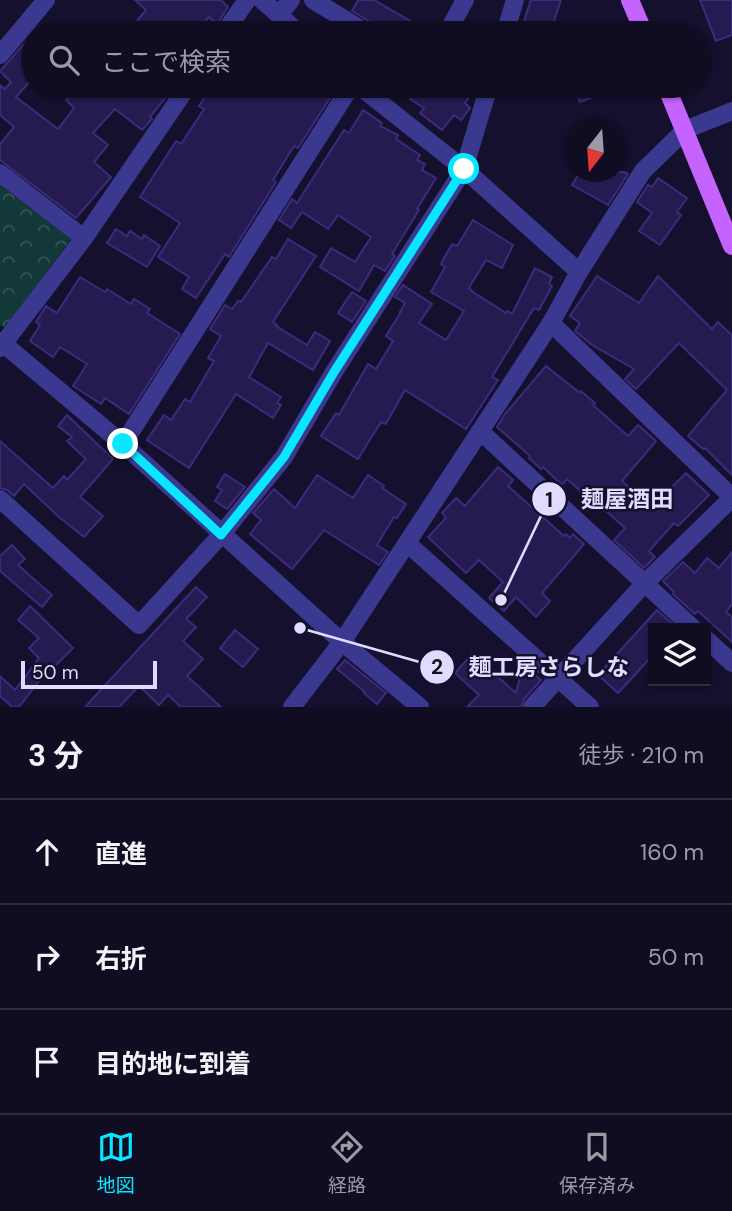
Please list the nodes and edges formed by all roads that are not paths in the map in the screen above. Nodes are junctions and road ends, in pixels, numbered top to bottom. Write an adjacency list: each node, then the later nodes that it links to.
1 (46, 0): 10 (street)
2 (247, 0): 11 (street)
3 (262, 0): 9 (street)
4 (291, 0): 9 (street)
5 (313, 0): 13 (street)
6 (465, 0): 14 (street)
7 (515, 0): 15 (street)
8 (629, 0): 16 (main road)
9 (279, 15): 12 (street)
10 (28, 21)
11 (232, 21)
12 (286, 21)
13 (347, 21)
14 (454, 21)
15 (509, 21)
16 (639, 21)
17 (21, 30): 18 (street)
18 (0, 55)
19 (180, 98): 28 (street)
20 (343, 98): 34 (street)
21 (374, 98): 26 (street)
22 (485, 98): 26 (street)
23 (671, 98): 25 (main road)
24 (732, 111): 25 (street)
25 (685, 130): 29 (main road); 30 (street)
26 (464, 169): 30 (street); 37 (street)
27 (0, 173): 28 (street)
28 (84, 237): 32 (street)
29 (732, 246)
30 (579, 272): 31 (street)
31 (551, 323): 33 (street); 35 (street)
32 (1, 344): 34 (street)
33 (480, 431): 38 (street); 39 (street)
34 (123, 444): 37 (street)
35 (732, 497): 39 (street)
36 (0, 499): 37 (street)
37 (221, 535): 41 (street)
38 (407, 543): 41 (street); 44 (street)
39 (644, 584): 40 (street); 44 (street)
40 (687, 623)
41 (342, 642): 45 (street); 46 (street)
42 (711, 644): 43 (street)
43 (732, 663)
44 (558, 679): 47 (street); 48 (street)
45 (292, 707)
46 (421, 707)
47 (532, 707)
48 (590, 707)

